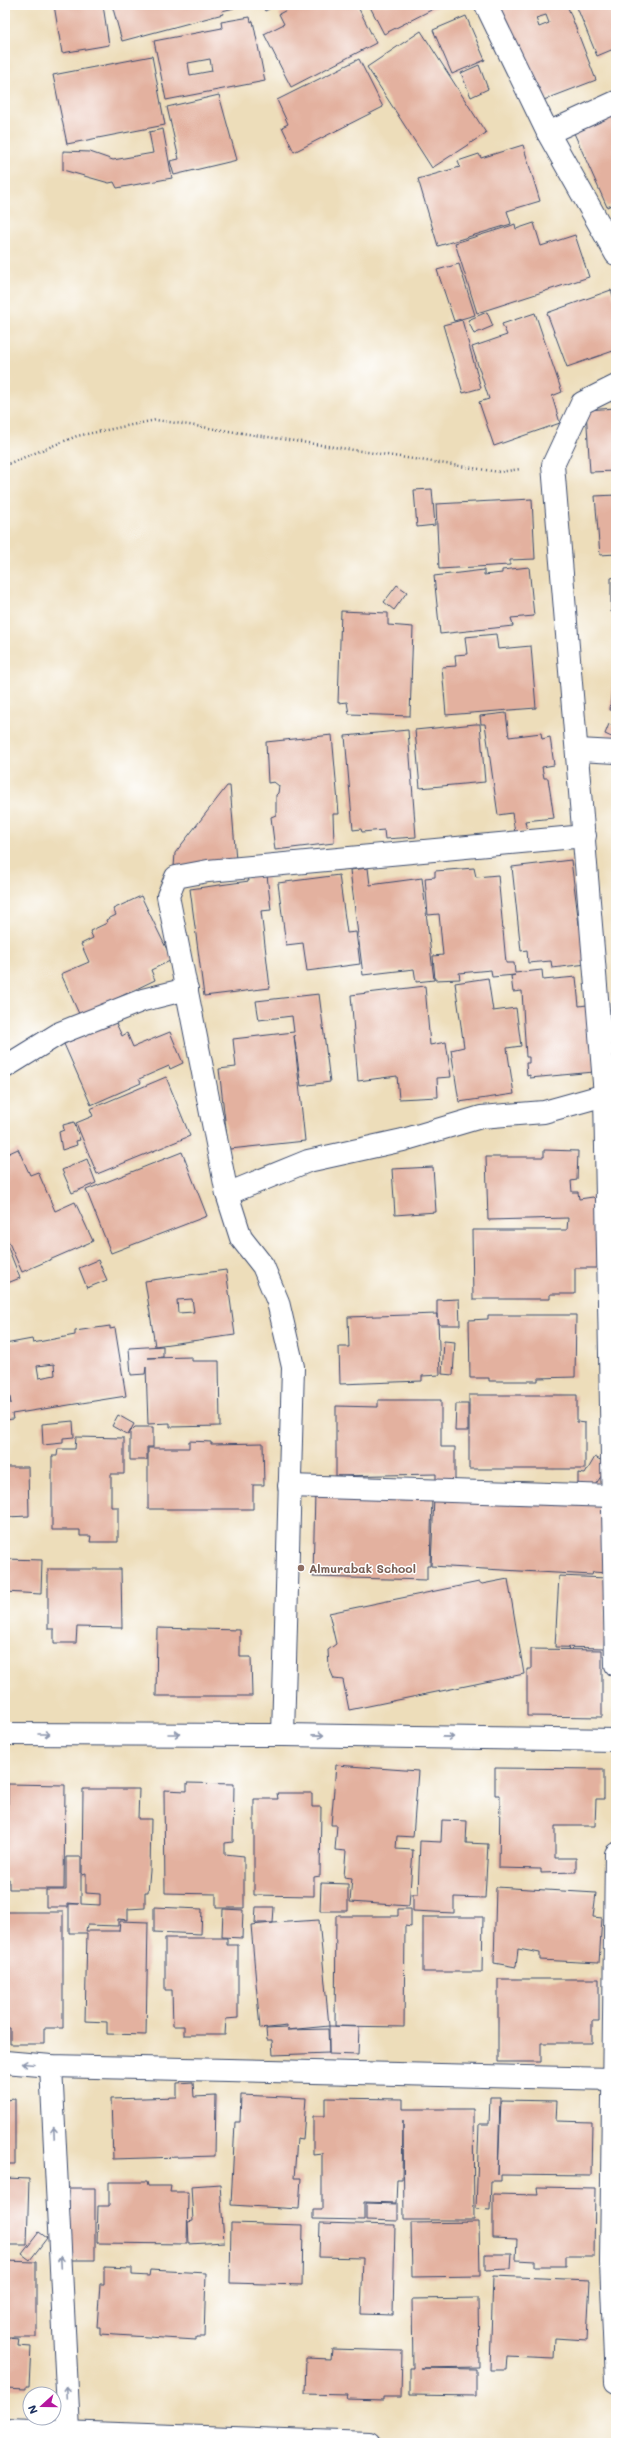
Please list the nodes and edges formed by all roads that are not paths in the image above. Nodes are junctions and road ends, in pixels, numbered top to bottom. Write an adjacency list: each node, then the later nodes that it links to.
1 (486, 5): 3 (street)
2 (616, 102): 3 (street)
3 (548, 133): 4 (street)
4 (616, 254)
5 (616, 386): 6 (street)
6 (578, 750): 7 (street); 8 (street)
7 (616, 752)
8 (585, 836): 9 (street); 11 (street)
9 (187, 989): 10 (street); 12 (street)
10 (5, 1068)
11 (610, 1095): 12 (street); 14 (street)
12 (228, 1194): 13 (street)
13 (290, 1486): 14 (street); 17 (street)
14 (612, 1496): 15 (street)
15 (616, 1665)
16 (5, 1734): 17 (street, one-way to 17)
17 (283, 1735): 18 (street, one-way to 18)
18 (616, 1740)
19 (616, 1854): 20 (street)
20 (616, 1907): 23 (street)
21 (5, 2062): 22 (street, one-way to 21)
22 (51, 2066): 23 (street); 26 (street, one-way to 22)
23 (613, 2079): 24 (street)
24 (616, 2382)
25 (5, 2430): 26 (street)
26 (69, 2431): 27 (street)
27 (370, 2443)

